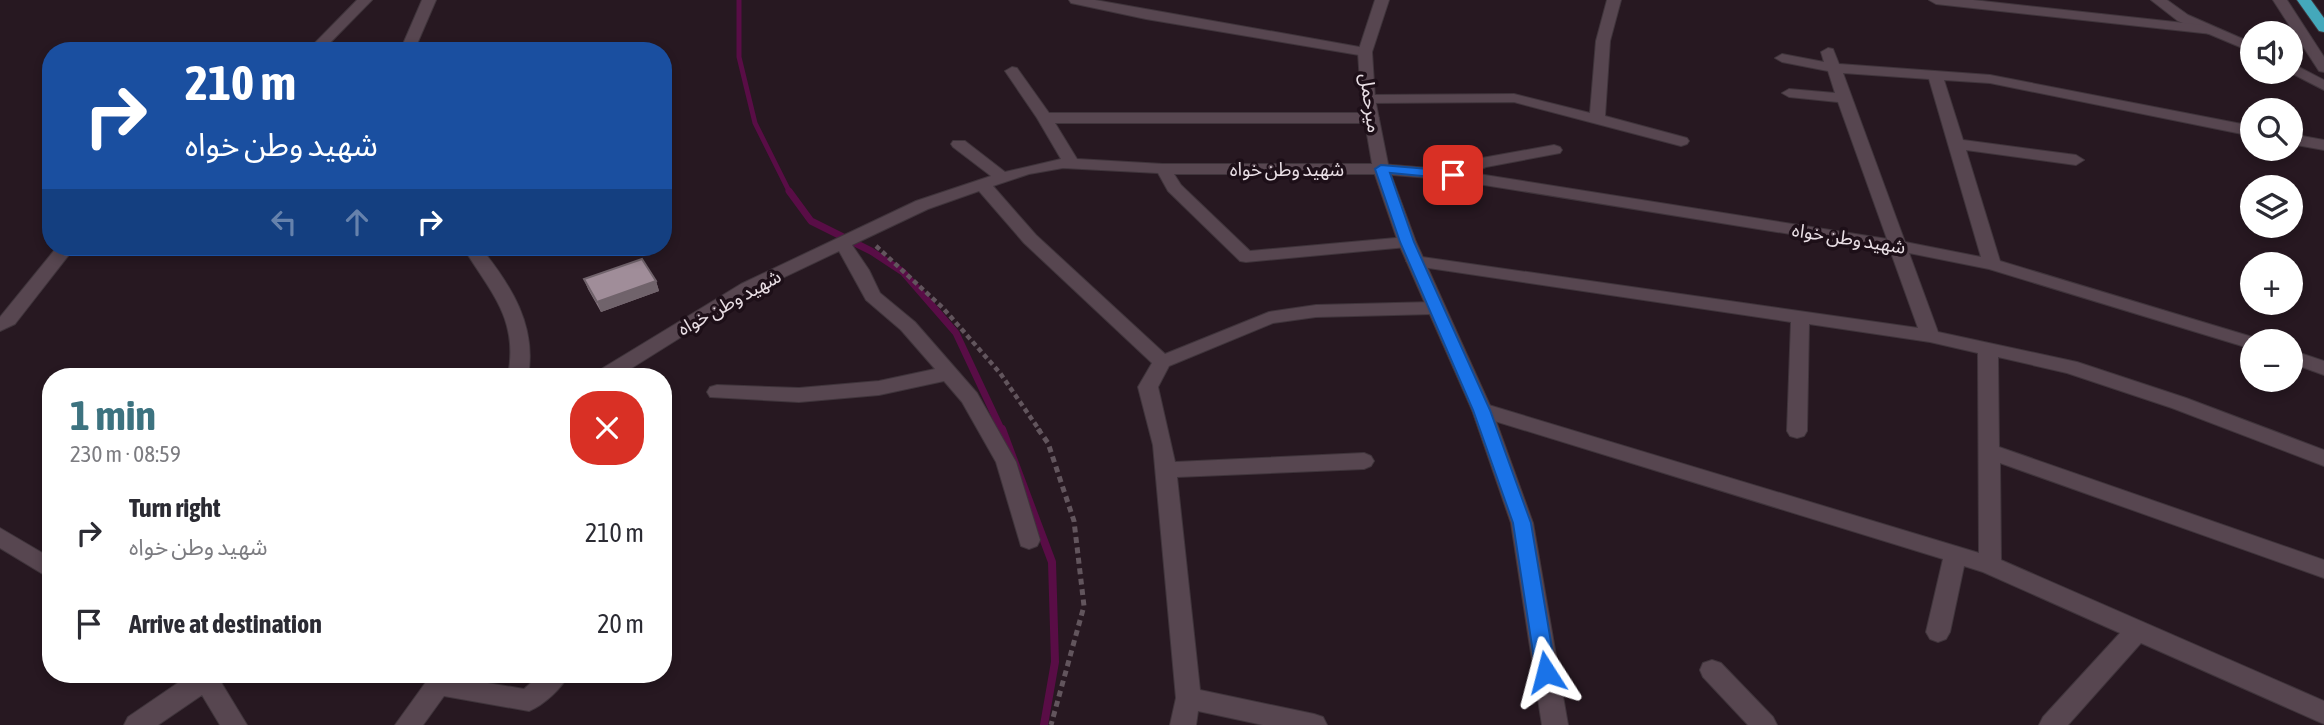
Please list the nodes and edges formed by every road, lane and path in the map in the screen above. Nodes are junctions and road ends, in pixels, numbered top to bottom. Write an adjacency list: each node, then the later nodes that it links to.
1 (429, 0): 13 (street)
2 (1076, 0): 15 (street)
3 (1382, 0): 15 (street, میرحمل)
4 (1614, 0): 28 (street)
5 (1936, 0): 11 (street)
6 (2158, 0): 11 (street)
7 (2280, 0): 19 (street)
8 (2304, 0): 10 (highway)
9 (360, 1): 12 (street)
10 (2324, 28)
11 (2211, 30): 14 (street)
12 (324, 42)
13 (411, 42)
14 (2240, 43)
15 (1365, 52): 26 (street, میرحمل)
16 (1828, 52): 18 (street)
17 (1782, 58): 18 (street)
18 (1834, 68): 22 (street); 25 (street)
19 (2324, 68)
20 (1012, 71): 27 (street)
21 (2303, 74): 23 (street)
22 (1935, 75): 29 (street); 33 (street)
23 (2324, 86)
24 (1789, 93): 25 (street)
25 (1845, 98): 45 (street)
26 (1370, 108): 27 (street); 28 (street); 39 (street, میرحمل)
27 (1045, 118): 37 (street)
28 (1597, 119): 30 (street)
29 (2240, 129)
30 (1681, 141)
31 (2303, 141): 34 (street)
32 (959, 144): 41 (street)
33 (1955, 144): 36 (street); 49 (street)
34 (2324, 145)
35 (1555, 150): 40 (street)
36 (2076, 160)
37 (1071, 163): 38 (street, شهید وطن خواه); 41 (street, شهید وطن خواه)
38 (1163, 169): 39 (street, شهید وطن خواه); 43 (street)
39 (1381, 169): 40 (street, شهید وطن خواه); 43 (street, میرحمل)
40 (1453, 175): 45 (street, شهید وطن خواه)
41 (1003, 178): 42 (street, شهید وطن خواه)
42 (983, 184): 44 (street, شهید وطن خواه); 57 (street)
43 (1407, 242): 48 (street, میرحمل)
44 (842, 243): 59 (street, شهید وطن خواه); 61 (street)
45 (1898, 246): 49 (street, شهید وطن خواه); 53 (street)
46 (59, 256): 52 (street)
47 (477, 256): 58 (street)
48 (1415, 261): 50 (street, میرحمل); 51 (street)
49 (1992, 264): 54 (street, شهید وطن خواه)
50 (1434, 309): 57 (street); 63 (street, میرحمل)
51 (1800, 319): 53 (street); 64 (street)
52 (0, 325)
53 (1930, 336): 55 (street)
54 (2240, 339)
55 (1988, 349): 65 (street); 66 (street)
56 (2303, 360): 60 (street)
57 (1162, 362): 68 (street)
58 (520, 368)
59 (618, 368)
60 (2324, 368)
61 (949, 373): 62 (street); 70 (street)
62 (717, 392)
63 (1482, 410): 71 (street); 90 (street, میرحمل)
64 (1797, 431)
65 (1989, 451): 73 (street); 74 (street)
66 (2324, 458)
67 (1364, 461): 68 (street)
68 (1166, 470): 83 (street)
69 (0, 537): 72 (street)
70 (1029, 540)
71 (1955, 555): 73 (street); 76 (street)
72 (42, 564)
73 (1990, 565): 75 (street)
74 (2324, 569)
75 (2139, 629): 84 (street); 92 (street)
76 (1938, 632)
77 (1712, 670): 91 (street)
78 (194, 683): 85 (street)
79 (208, 683): 86 (street)
80 (436, 683): 87 (street)
81 (456, 683): 82 (street)
82 (547, 683)
83 (1188, 698): 88 (street); 89 (street)
84 (2324, 713)
85 (137, 725)
86 (234, 725)
87 (408, 725)
88 (1183, 725)
89 (1314, 725)
90 (1555, 725)
91 (1764, 725)
92 (2052, 725)

